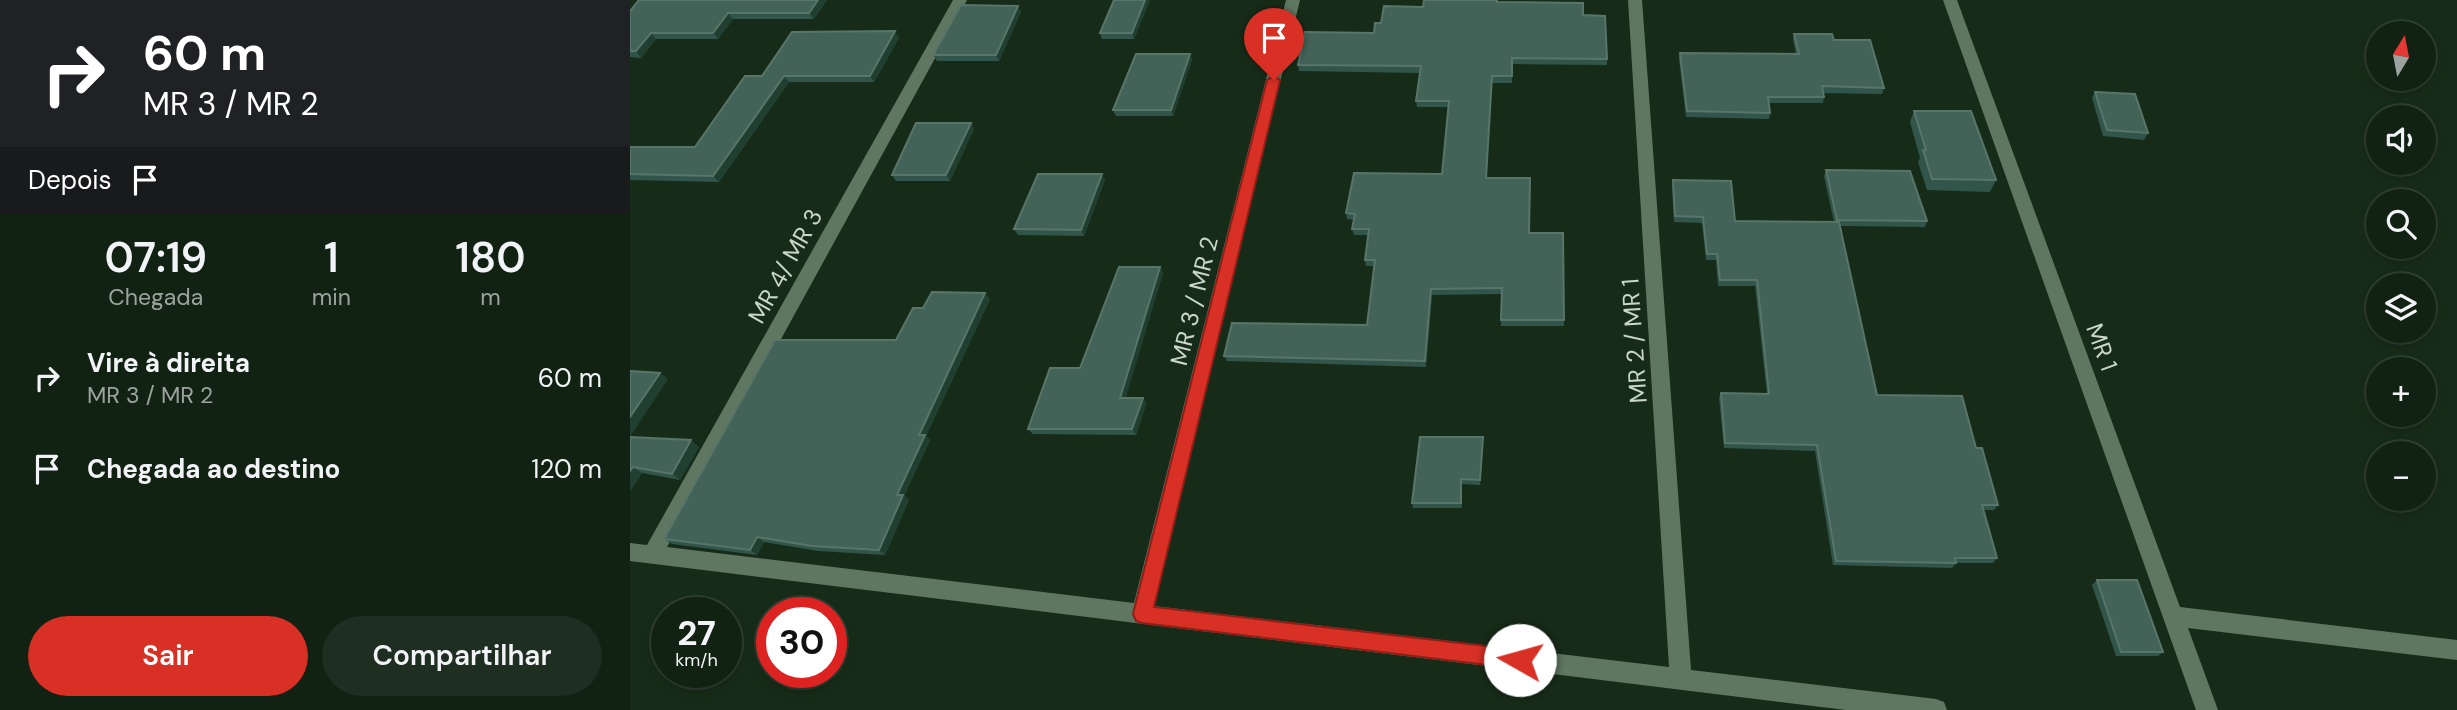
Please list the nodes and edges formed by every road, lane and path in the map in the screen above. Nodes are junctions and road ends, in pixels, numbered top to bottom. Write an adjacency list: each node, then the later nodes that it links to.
1 (960, 0): 6 (street, MR 4/ MR 3)
2 (1293, 0): 7 (street, MR 3 / MR 2)
3 (1635, 0): 10 (street, MR 2 / MR 1)
4 (1950, 0): 8 (street, MR 1)
5 (630, 552): 6 (street)
6 (652, 555): 7 (street)
7 (1142, 614): 10 (street)
8 (2173, 616): 9 (street); 12 (street, MR 1)
9 (2457, 650)
10 (1681, 679): 11 (street)
11 (1936, 710)
12 (2207, 710)

